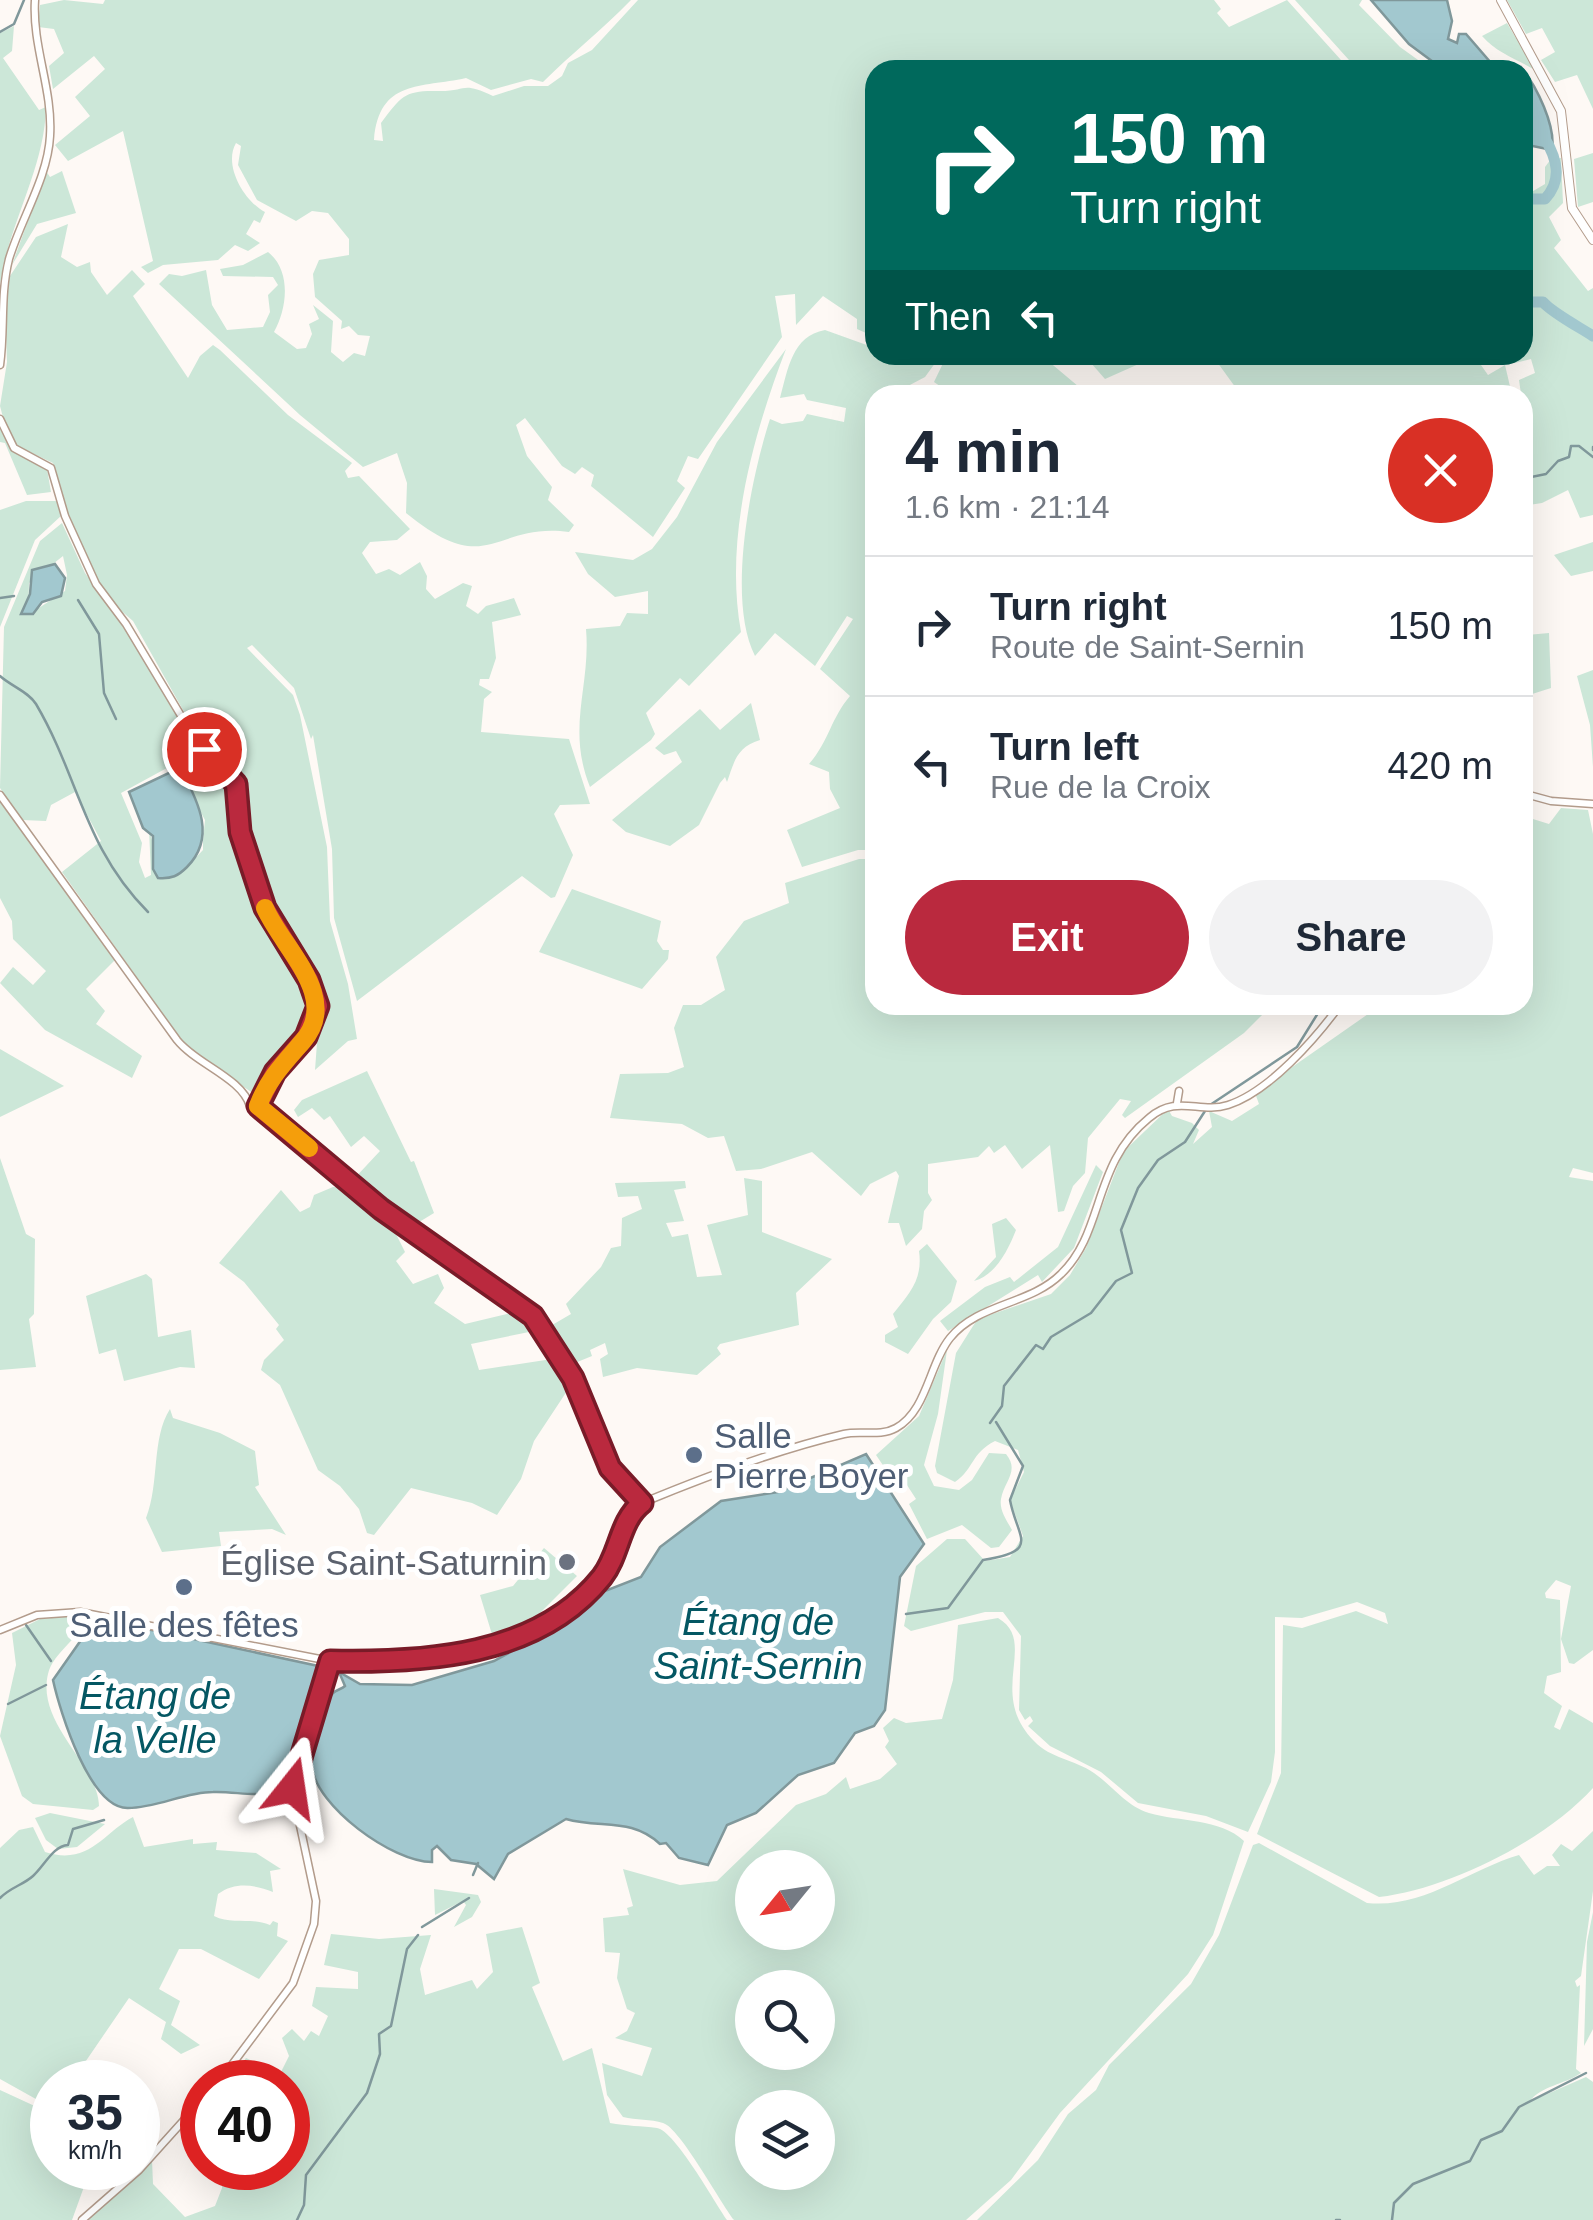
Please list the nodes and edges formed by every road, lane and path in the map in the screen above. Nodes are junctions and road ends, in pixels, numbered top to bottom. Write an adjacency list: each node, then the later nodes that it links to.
1 (34, 0): 4 (street)
2 (1501, 0): 3 (main road)
3 (1593, 240)
4 (0, 366)
5 (0, 419): 12 (street)
6 (0, 795): 12 (street)
7 (1533, 796): 8 (street)
8 (1593, 804)
9 (1332, 1015): 11 (street)
10 (1180, 1091): 11 (street)
11 (1177, 1103): 13 (street)
12 (254, 1106): 13 (street)
13 (642, 1503): 15 (street)
14 (0, 1630): 15 (street)
15 (330, 1661): 16 (street)
16 (235, 2060)
17 (180, 2124): 18 (street)
18 (82, 2220)

